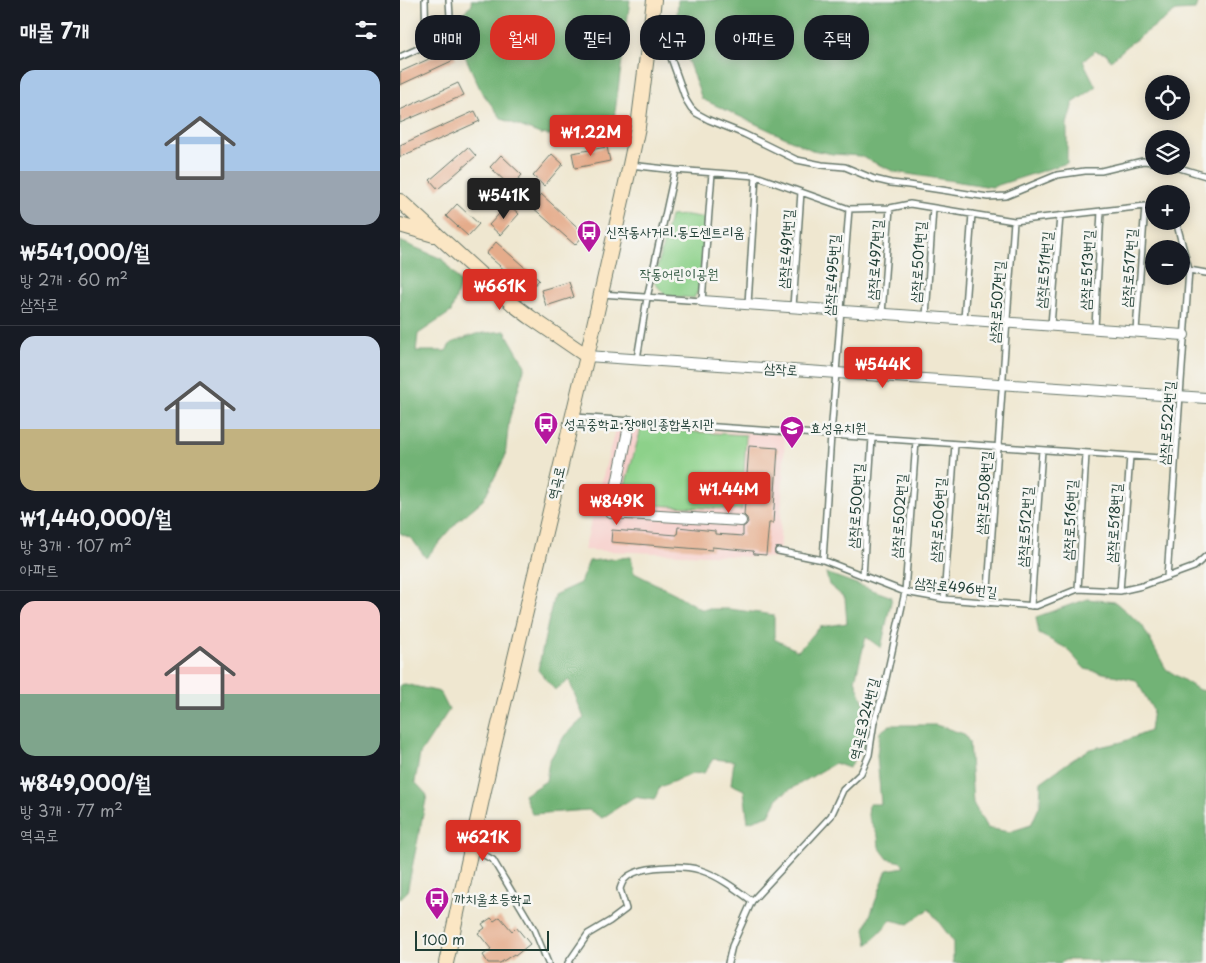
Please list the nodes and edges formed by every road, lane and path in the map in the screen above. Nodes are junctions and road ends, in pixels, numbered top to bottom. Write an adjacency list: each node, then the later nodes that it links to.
1 (425, 0): 4 (lane)
2 (450, 0): 5 (lane)
3 (655, 0): 6 (street, 역곡로)
4 (425, 15)
5 (450, 15)
6 (653, 15)
7 (415, 50): 8 (lane)
8 (400, 57)
9 (647, 60): 12 (street, 역곡로)
10 (671, 60): 11 (lane)
11 (1145, 161)
12 (630, 165): 13 (lane); 33 (street, 역곡로)
13 (675, 170): 15 (lane); 34 (lane)
14 (1190, 171): 17 (lane)
15 (712, 173): 16 (lane); 35 (lane)
16 (756, 176): 18 (lane); 36 (lane)
17 (1206, 176)
18 (801, 192): 23 (lane); 37 (lane, 삼작로491번길)
19 (400, 201): 29 (street)
20 (1145, 206): 24 (lane); 45 (lane, 삼작로517번길)
21 (890, 208): 22 (lane); 23 (lane); 39 (lane, 삼작로497번길)
22 (933, 208): 25 (lane); 40 (lane, 삼작로501번길)
23 (849, 209): 38 (lane, 삼작로495번길)
24 (1101, 211): 26 (lane); 44 (lane, 삼작로513번길)
25 (972, 214): 27 (lane); 41 (lane)
26 (1060, 216): 27 (lane); 43 (lane, 삼작로511번길)
27 (1014, 221): 42 (lane, 삼작로507번길)
28 (400, 226): 29 (street)
29 (437, 236): 47 (street)
30 (1190, 270): 31 (lane)
31 (1206, 273)
32 (1188, 285): 46 (lane, 삼작로522번길)
33 (600, 293): 34 (lane); 47 (street, 역곡로)
34 (647, 298): 35 (lane); 48 (lane)
35 (702, 301): 36 (street)
36 (748, 305): 37 (street)
37 (793, 308): 38 (street)
38 (841, 311): 39 (street); 49 (lane, 삼작로495번길)
39 (882, 314): 40 (street)
40 (926, 317): 41 (street)
41 (964, 320): 42 (street)
42 (1006, 323): 43 (street); 50 (lane, 삼작로507번길)
43 (1051, 326): 44 (street)
44 (1095, 329): 45 (street)
45 (1136, 332): 46 (street)
46 (1184, 335): 51 (lane, 삼작로522번길)
47 (587, 356): 48 (street, 삼작로); 53 (street, 역곡로)
48 (637, 359): 49 (street, 삼작로)
49 (836, 373): 50 (street, 삼작로); 55 (lane)
50 (1002, 384): 51 (street, 삼작로); 59 (lane, 삼작로508번길)
51 (1180, 396): 52 (street, 삼작로); 63 (lane, 삼작로522번길)
52 (1206, 398)
53 (572, 416): 54 (lane); 76 (street, 역곡로)
54 (630, 421): 55 (lane); 64 (street)
55 (831, 435): 56 (lane); 67 (lane)
56 (872, 438): 57 (lane); 68 (lane, 삼작로500번길)
57 (916, 441): 58 (lane); 72 (lane, 삼작로502번길)
58 (955, 444): 59 (lane); 73 (lane, 삼작로506번길)
59 (998, 447): 60 (lane); 74 (lane, 삼작로508번길)
60 (1042, 450): 61 (lane); 75 (lane, 삼작로512번길)
61 (1086, 454): 62 (lane); 70 (lane, 삼작로516번길)
62 (1130, 456): 63 (lane); 71 (lane, 삼작로518번길)
63 (1175, 459): 69 (lane, 삼작로522번길)
64 (741, 521)
65 (778, 552): 67 (lane, 삼작로496번길)
66 (1206, 556): 69 (lane, 삼작로496번길)
67 (823, 560): 68 (lane, 삼작로496번길)
68 (863, 576): 72 (lane, 삼작로496번길)
69 (1167, 577): 71 (lane, 삼작로496번길)
70 (1078, 589): 71 (lane, 삼작로496번길); 75 (lane, 삼작로496번길)
71 (1120, 591)
72 (905, 592): 73 (lane, 삼작로496번길); 77 (lane, 역곡로324번길)
73 (944, 599): 74 (lane, 삼작로496번길)
74 (987, 603): 75 (lane, 삼작로496번길)
75 (1031, 606)
76 (471, 847): 78 (street, 역곡로); 79 (lane)
77 (752, 901): 80 (lane); 81 (lane, 역곡로324번길)
78 (446, 963)
79 (548, 963)
80 (568, 963)
81 (728, 963)

